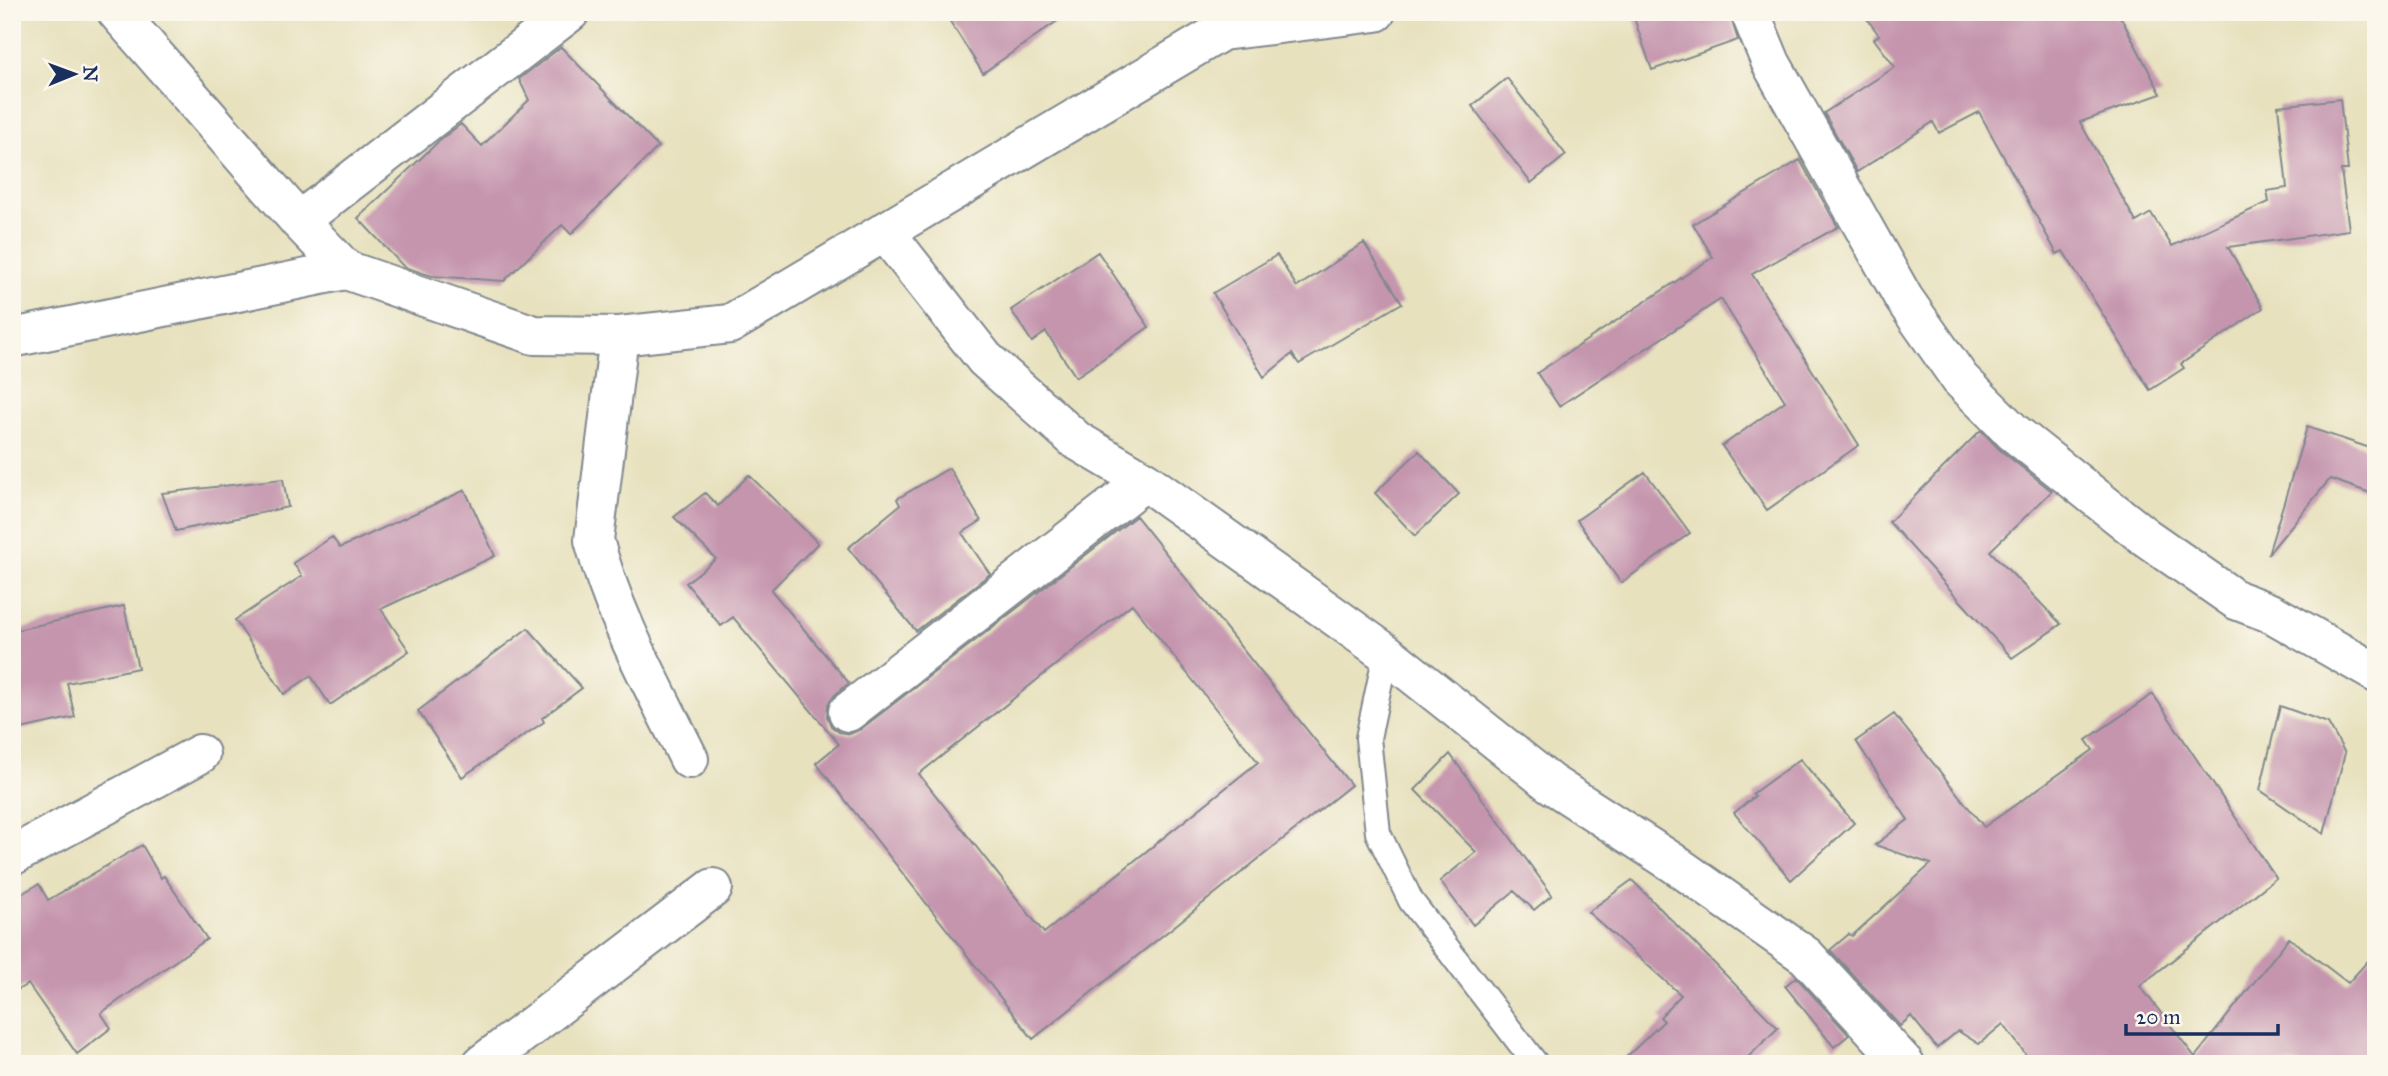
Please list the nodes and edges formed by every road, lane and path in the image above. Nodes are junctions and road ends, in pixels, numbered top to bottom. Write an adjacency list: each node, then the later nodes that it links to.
1 (117, 12): 6 (street)
2 (570, 12): 6 (street)
3 (1376, 12): 5 (street)
4 (1750, 12): 13 (street)
5 (1215, 21): 7 (street)
6 (299, 221): 8 (street)
7 (886, 232): 9 (street); 11 (street)
8 (346, 270): 9 (street); 10 (street)
9 (619, 336): 16 (street)
10 (12, 338)
11 (1145, 481): 12 (street); 14 (street)
12 (1386, 653): 20 (lane); 21 (street)
13 (2376, 673)
14 (848, 712)
15 (200, 754): 17 (street)
16 (689, 759)
17 (12, 856)
18 (713, 888): 19 (street)
19 (482, 1064)
20 (1536, 1064)
21 (1905, 1064)

